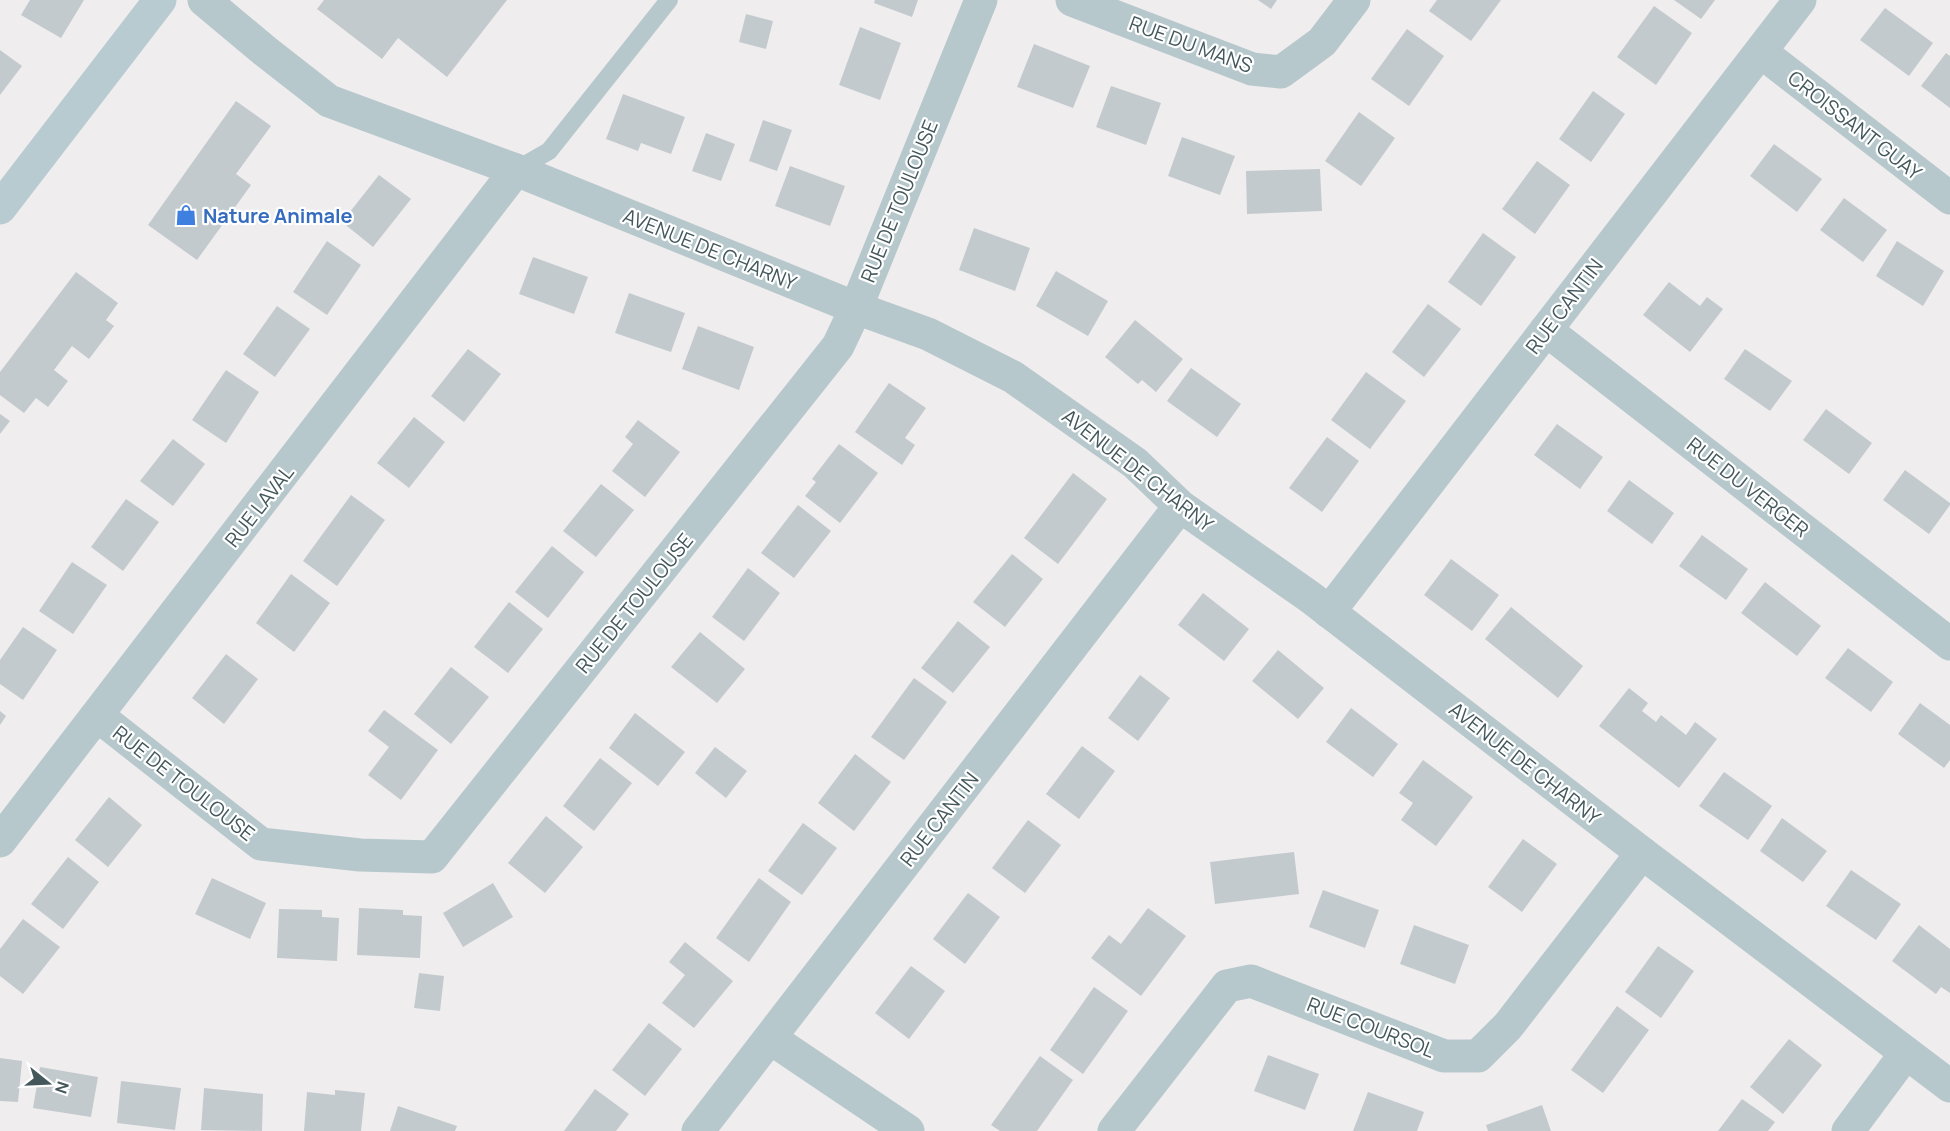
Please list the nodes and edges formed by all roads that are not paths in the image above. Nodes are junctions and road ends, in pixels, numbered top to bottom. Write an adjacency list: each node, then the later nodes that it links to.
1 (160, 0): 11 (street)
2 (204, 0): 9 (street, AVENUE DE CHARNY)
3 (669, 0): 9 (lane)
4 (981, 0): 12 (street, RUE DE TOULOUSE)
5 (1072, 0): 6 (street, RUE DU MANS)
6 (1354, 0)
7 (1800, 0): 8 (street, RUE CANTIN)
8 (1761, 51): 10 (street, CROISSANT GUAY); 13 (street, RUE CANTIN)
9 (516, 170): 12 (street, AVENUE DE CHARNY); 17 (street, RUE LAVAL)
10 (1950, 198)
11 (0, 208)
12 (856, 308): 14 (street, AVENUE DE CHARNY); 17 (street, RUE DE TOULOUSE)
13 (1546, 330): 15 (street, RUE CANTIN); 16 (street, RUE DU VERGER)
14 (1180, 506): 15 (street, AVENUE DE CHARNY); 20 (street, RUE CANTIN)
15 (1329, 612): 19 (street, AVENUE DE CHARNY)
16 (1950, 644)
17 (98, 716): 18 (street, RUE LAVAL)
18 (0, 841)
19 (1642, 853): 21 (street, AVENUE DE CHARNY); 25 (street, RUE COURSOL)
20 (770, 1038): 23 (street, RUE CANTIN); 24 (street)
21 (1906, 1053): 22 (street, AVENUE DE CHARNY); 26 (street)
22 (1950, 1086)
23 (698, 1131)
24 (908, 1131)
25 (1114, 1131)
26 (1848, 1131)

